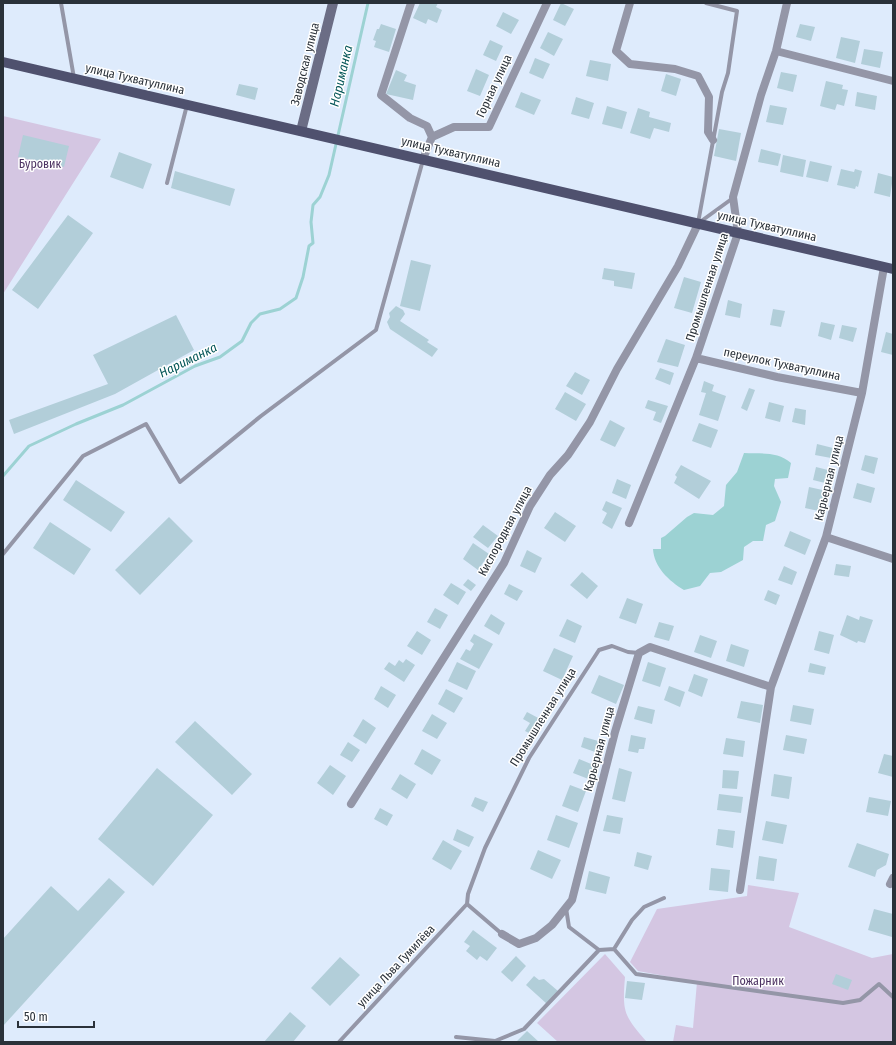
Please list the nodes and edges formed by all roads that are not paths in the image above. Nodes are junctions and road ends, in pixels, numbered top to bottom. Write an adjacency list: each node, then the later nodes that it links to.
1 (61, 3): 10 (lane)
2 (333, 3): 13 (street, Заводская улица)
3 (411, 3): 14 (street)
4 (547, 3): 14 (street, Горная улица)
5 (630, 3): 15 (street)
6 (706, 3): 15 (lane)
7 (787, 3): 8 (street, Промышленная улица)
8 (776, 51): 11 (street); 18 (street, Промышленная улица)
9 (3, 62): 10 (main road, улица Тухватуллина)
10 (74, 78): 12 (main road, улица Тухватуллина)
11 (893, 81)
12 (187, 105): 13 (main road, улица Тухватуллина); 17 (lane)
13 (301, 131): 16 (main road, улица Тухватуллина)
14 (432, 137): 16 (street)
15 (713, 140): 19 (lane)
16 (423, 159): 19 (main road, улица Тухватуллина); 26 (lane)
17 (167, 182)
18 (733, 197): 19 (lane); 20 (street, Промышленная улица)
19 (698, 224): 20 (main road, улица Тухватуллина); 30 (street, Кислородная улица)
20 (738, 233): 21 (main road, улица Тухватуллина); 22 (street, Промышленная улица)
21 (889, 268): 23 (street, Карьерная улица)
22 (696, 358): 23 (street, переулок Тухватуллина); 24 (street, Промышленная улица)
23 (862, 393): 25 (street, Карьерная улица)
24 (629, 523)
25 (826, 537): 27 (street); 29 (street, Карьерная улица)
26 (3, 554)
27 (893, 558)
28 (639, 653): 29 (street); 33 (lane, Промышленная улица); 34 (street, Карьерная улица)
29 (771, 687): 31 (street, Карьерная улица)
30 (351, 804)
31 (740, 890)
32 (664, 898): 36 (lane)
33 (467, 904): 35 (lane); 40 (lane, улица Льва Гумилёва)
34 (566, 908): 35 (street, Карьерная улица); 37 (lane)
35 (502, 934)
36 (614, 949): 37 (lane); 38 (lane)
37 (599, 950): 39 (lane)
38 (893, 997)
39 (456, 1037)
40 (339, 1042)

